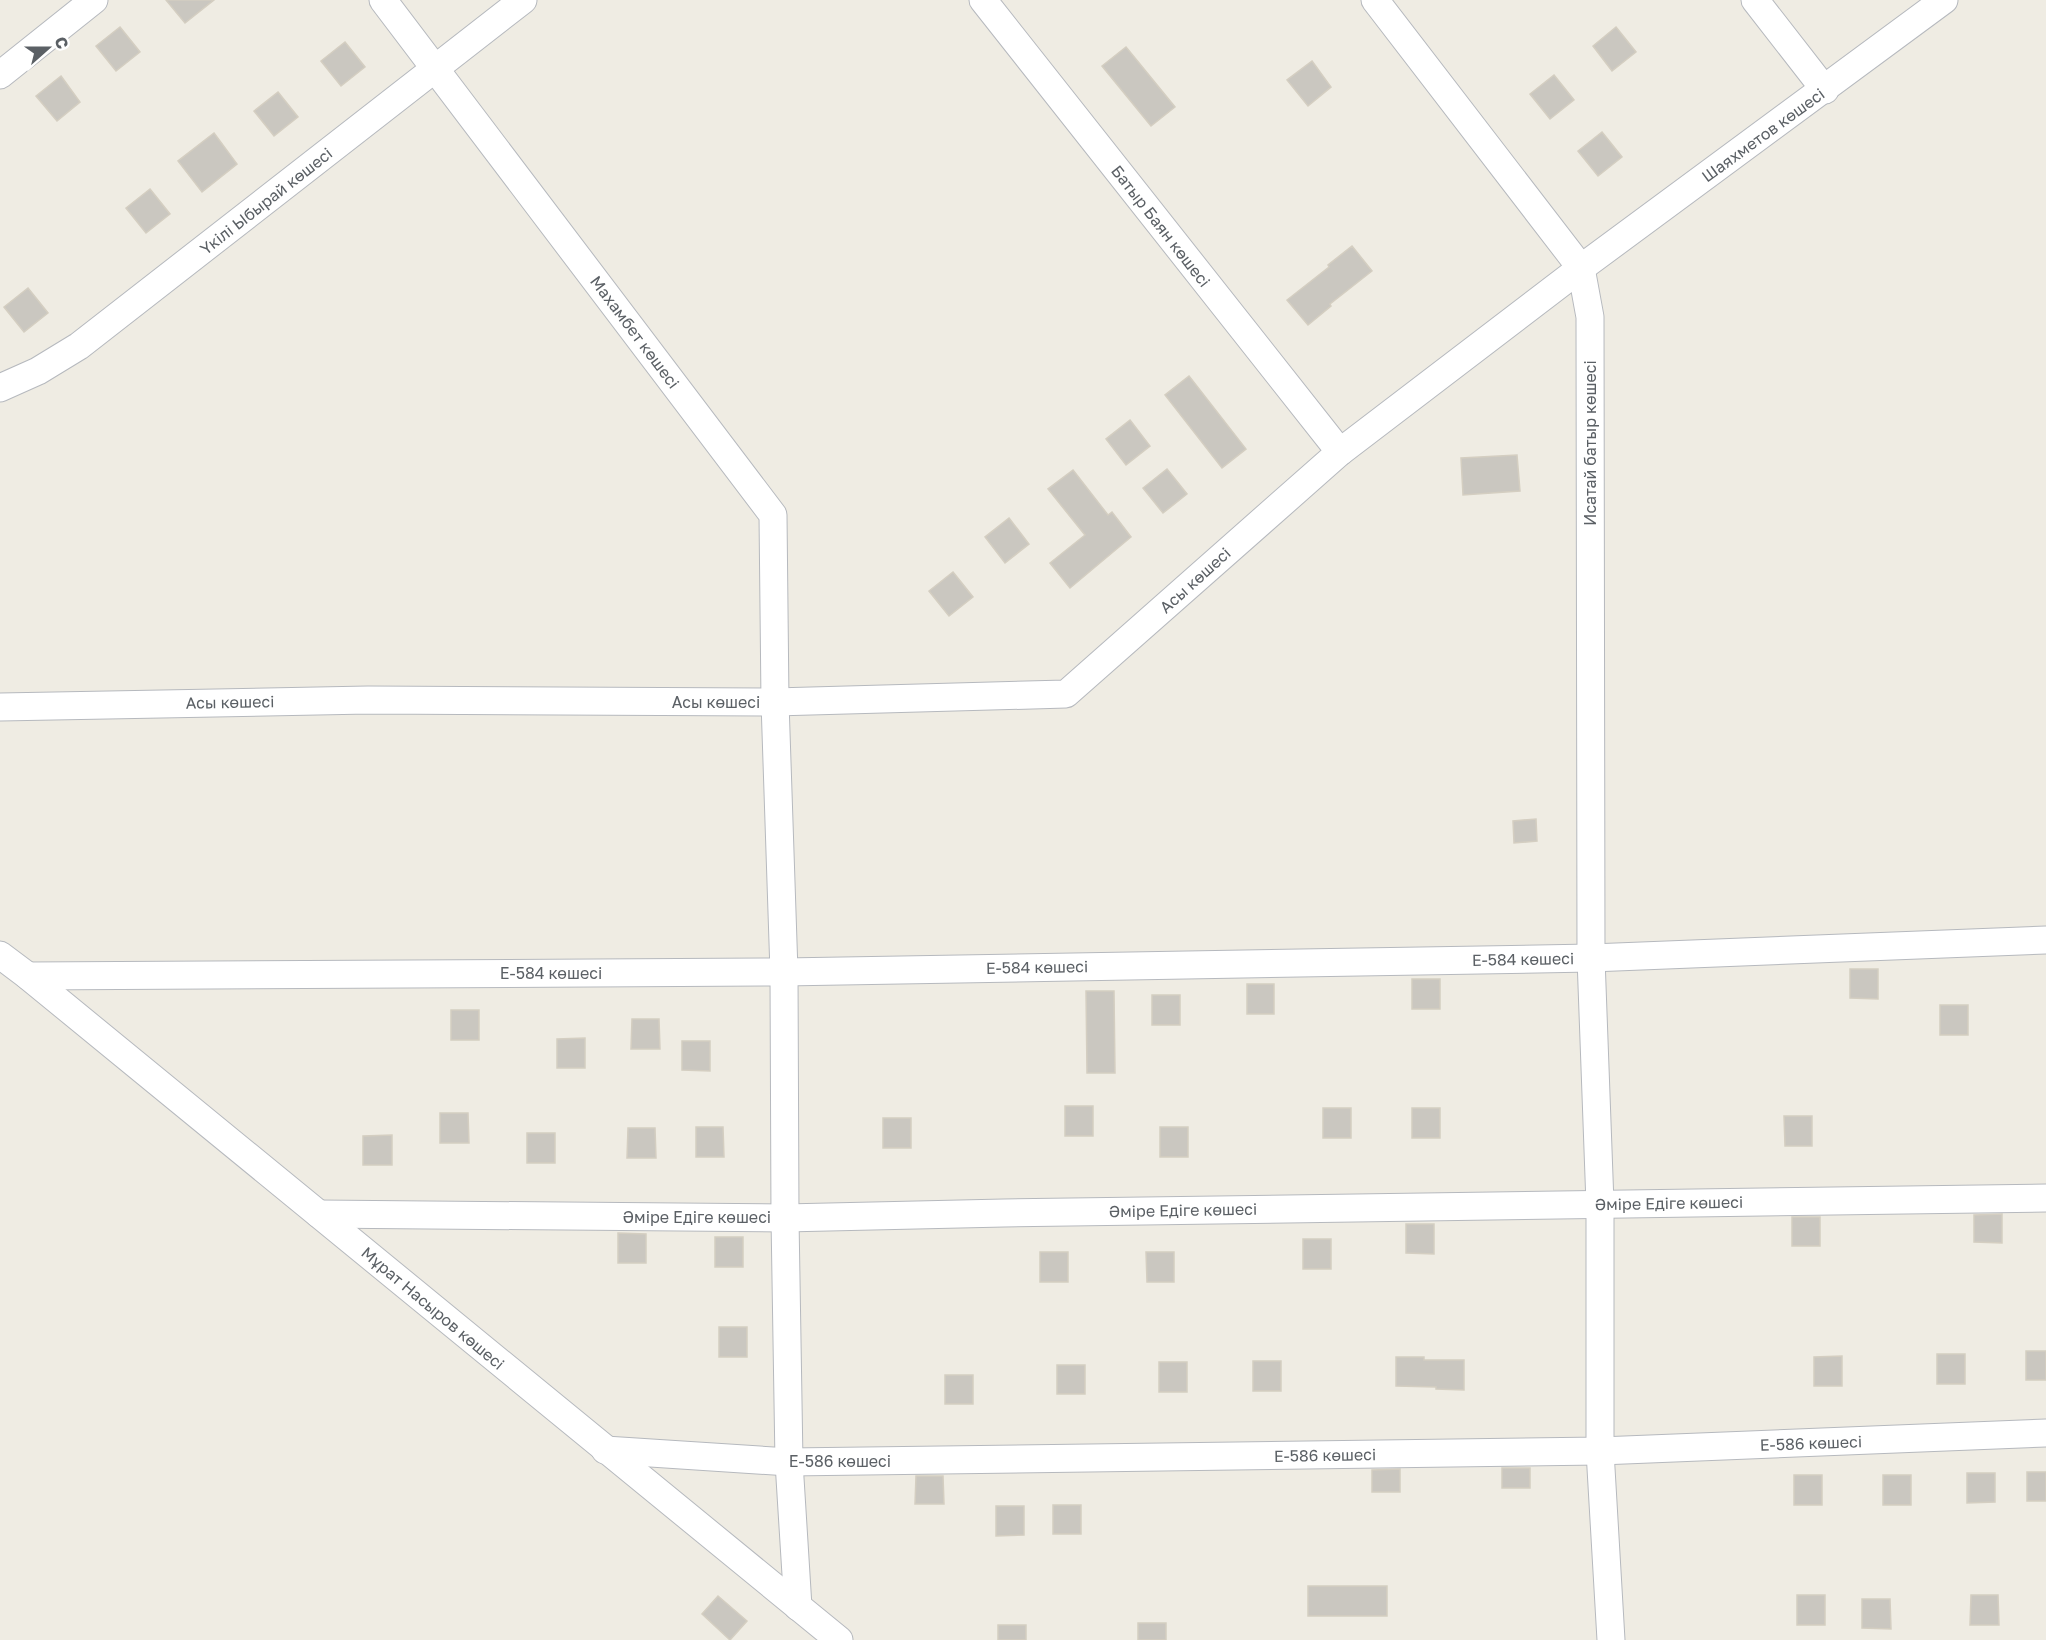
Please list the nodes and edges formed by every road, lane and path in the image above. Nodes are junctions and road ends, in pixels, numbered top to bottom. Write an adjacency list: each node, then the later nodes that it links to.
1 (94, 0): 9 (street)
2 (383, 0): 8 (street, Махамбет көшесі)
3 (524, 0): 8 (street, Үкілі Ыбырай көшесі)
4 (982, 0): 13 (street, Батыр Баян көшесі)
5 (1375, 0): 11 (street, Исатай батыр көшесі)
6 (1755, 0): 10 (street)
7 (1944, 0): 10 (street, Шаяхметов көшесі)
8 (437, 68): 12 (street, Үкілі Ыбырай көшесі); 14 (street, Махамбет көшесі)
9 (0, 75)
10 (1825, 90): 11 (street, Шаяхметов көшесі)
11 (1581, 268): 13 (street, Шаяхметов көшесі); 18 (street, Исатай батыр көшесі)
12 (0, 388)
13 (1340, 452): 14 (street, Асы көшесі)
14 (775, 702): 15 (street, Асы көшесі); 19 (street, Махамбет көшесі)
15 (0, 706)
16 (2046, 940): 18 (street, Е-584 көшесі)
17 (0, 955): 20 (street, Мұрат Насыров көшесі)
18 (1591, 958): 19 (street, Е-584 көшесі); 22 (street, Исатай батыр көшесі)
19 (784, 972): 20 (street, Е-584 көшесі); 24 (street, Махамбет көшесі)
20 (28, 976): 23 (street, Мұрат Насыров көшесі)
21 (2046, 1198): 22 (street, Әміре Едіге көшесі)
22 (1600, 1204): 24 (street, Әміре Едіге көшесі); 27 (street, Исатай батыр көшесі)
23 (320, 1214): 24 (street, Әміре Едіге көшесі); 26 (street, Мұрат Насыров көшесі)
24 (785, 1218): 28 (street, Махамбет көшесі)
25 (2046, 1433): 27 (street, Е-586 көшесі)
26 (605, 1450): 28 (street, Е-586 көшесі); 29 (street, Мұрат Насыров көшесі)
27 (1600, 1451): 28 (street, Е-586 көшесі); 31 (street, Исатай батыр көшесі)
28 (789, 1462): 29 (street, Махамбет көшесі)
29 (798, 1607): 30 (street, Мұрат Насыров көшесі)
30 (839, 1640)
31 (1611, 1640)

